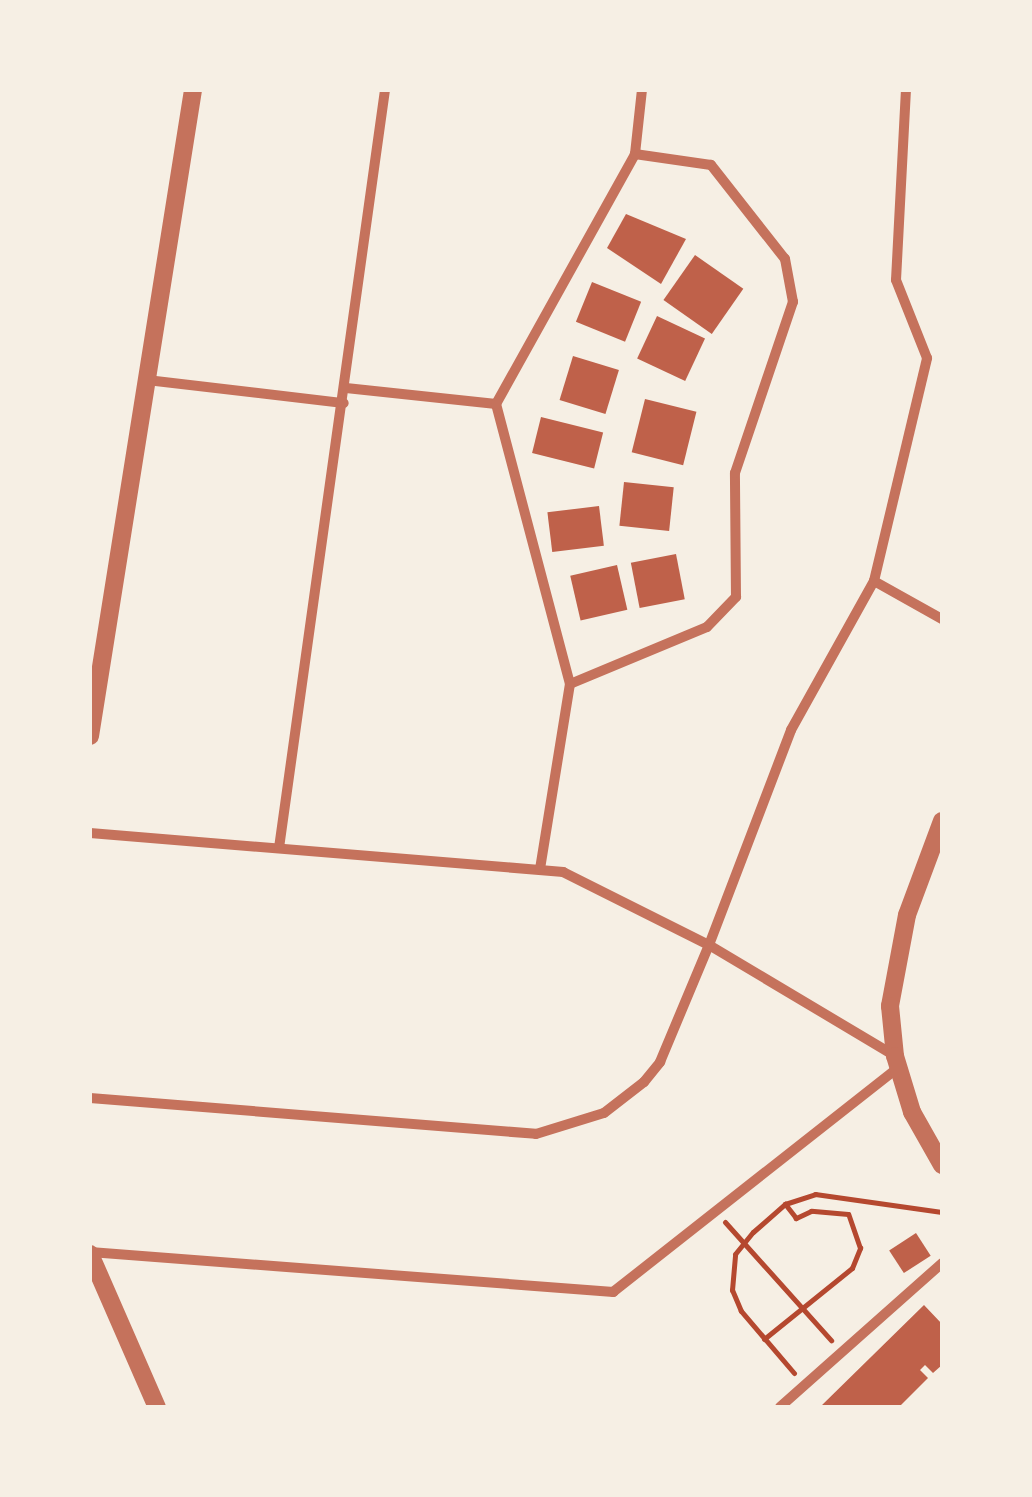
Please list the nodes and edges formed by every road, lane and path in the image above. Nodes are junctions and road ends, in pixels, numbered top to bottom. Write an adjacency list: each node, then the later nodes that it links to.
1 (193, 90): 8 (street)
2 (385, 90): 9 (street)
3 (642, 90): 5 (street)
4 (906, 90): 6 (street)
5 (635, 154): 11 (street); 14 (street)
6 (927, 352): 7 (street); 12 (street)
7 (942, 354)
8 (147, 380): 10 (street); 15 (street)
9 (346, 388): 10 (street); 11 (street)
10 (344, 403): 18 (street)
11 (496, 404): 14 (street)
12 (874, 581): 13 (street); 20 (street)
13 (942, 619)
14 (570, 684): 19 (street)
15 (90, 736)
16 (942, 821): 21 (street)
17 (90, 833): 18 (street)
18 (279, 848): 19 (street)
19 (540, 868): 20 (street)
20 (709, 945): 21 (street); 22 (street)
21 (896, 1062): 23 (street); 27 (street)
22 (90, 1098)
23 (942, 1165)
24 (844, 1198): 25 (path); 26 (path); 28 (path)
25 (785, 1204): 26 (path); 29 (path)
26 (842, 1211): 32 (path)
27 (716, 1212): 29 (path); 30 (street)
28 (942, 1212)
29 (743, 1242): 32 (path); 33 (path)
30 (90, 1253): 36 (street)
31 (942, 1264): 34 (street)
32 (803, 1308): 33 (path); 34 (path)
33 (764, 1339): 35 (path)
34 (842, 1352): 35 (street)
35 (805, 1386): 37 (street)
36 (157, 1407)
37 (780, 1407)

